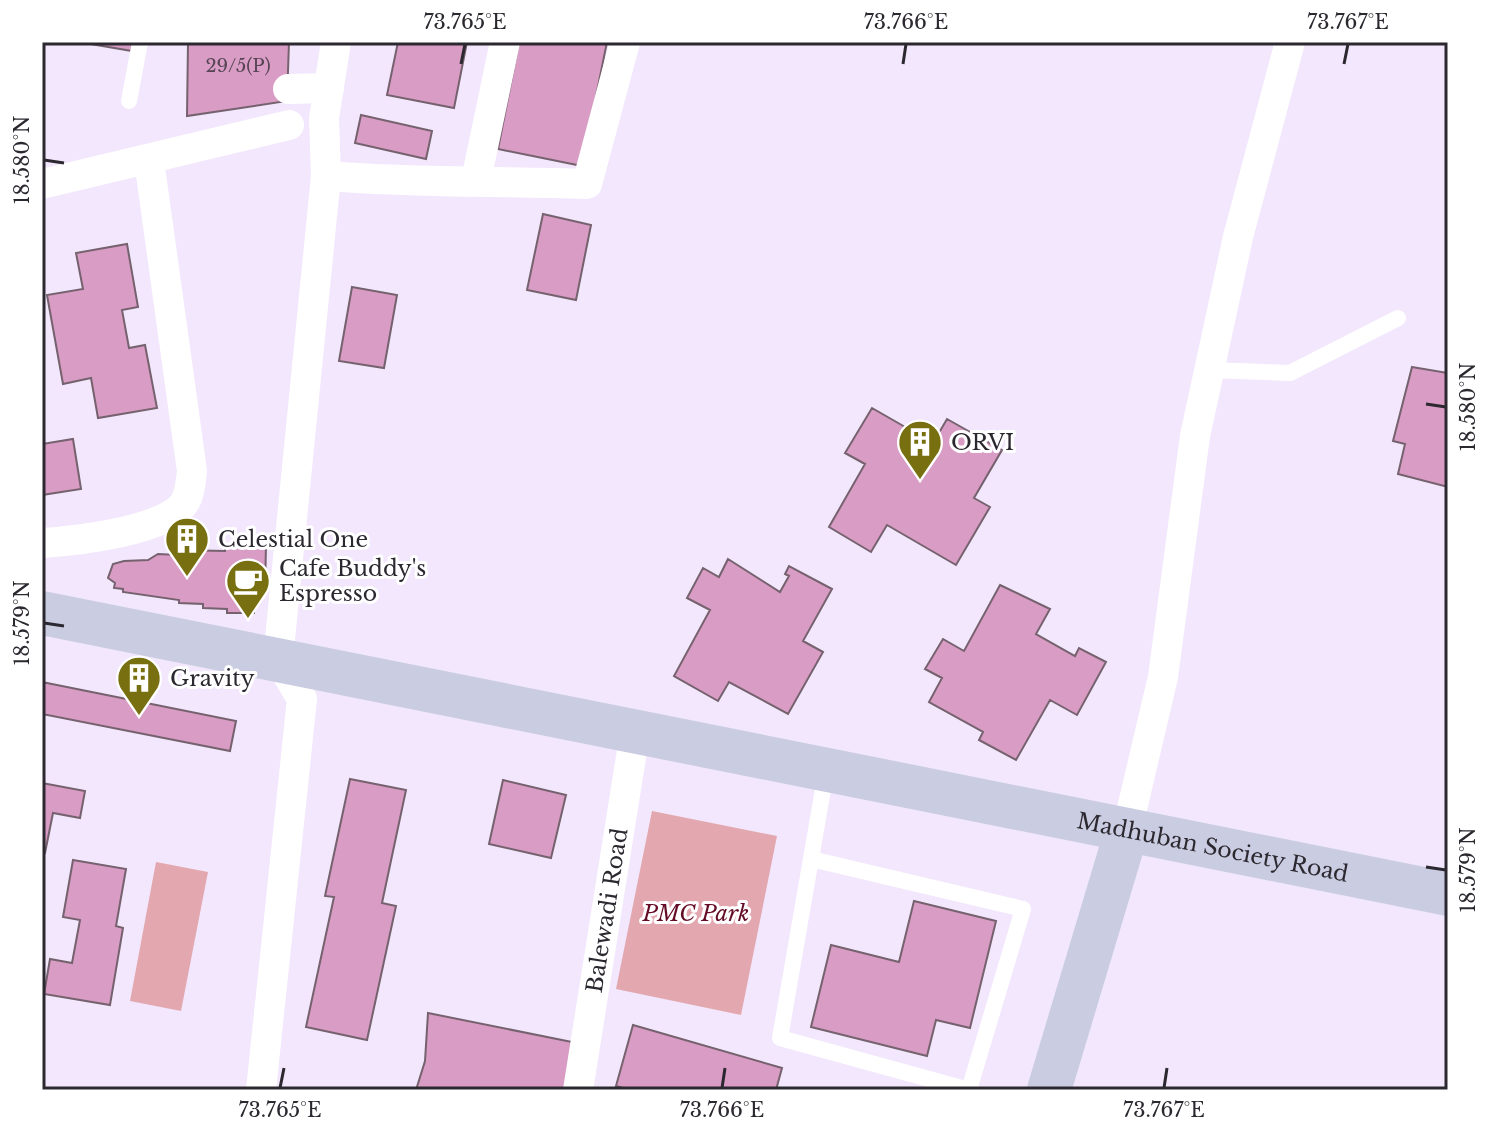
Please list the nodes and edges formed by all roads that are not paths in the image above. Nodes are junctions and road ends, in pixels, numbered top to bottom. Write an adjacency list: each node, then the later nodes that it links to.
1 (140, 42): 8 (lane)
2 (336, 42): 6 (street)
3 (505, 42): 12 (street)
4 (625, 42): 12 (street)
5 (1290, 42): 15 (street)
6 (329, 88): 7 (street); 11 (street)
7 (288, 89)
8 (129, 101)
9 (289, 125): 10 (street)
10 (149, 160): 13 (street); 16 (street)
11 (326, 176): 12 (street); 18 (street)
12 (476, 180)
13 (42, 184)
14 (1398, 318): 15 (lane)
15 (1209, 370): 21 (street)
16 (42, 543)
17 (42, 613): 18 (street, Madhuban Society Road)
18 (278, 659): 19 (street, Madhuban Society Road); 24 (street)
19 (635, 732): 20 (street, Madhuban Society Road); 25 (street, Balewadi Road)
20 (827, 771): 21 (street, Madhuban Society Road); 22 (lane)
21 (1127, 830): 23 (street, Madhuban Society Road); 26 (street)
22 (811, 859): 22 (lane)
23 (1448, 894)
24 (261, 1090)
25 (578, 1090)
26 (1049, 1090)

